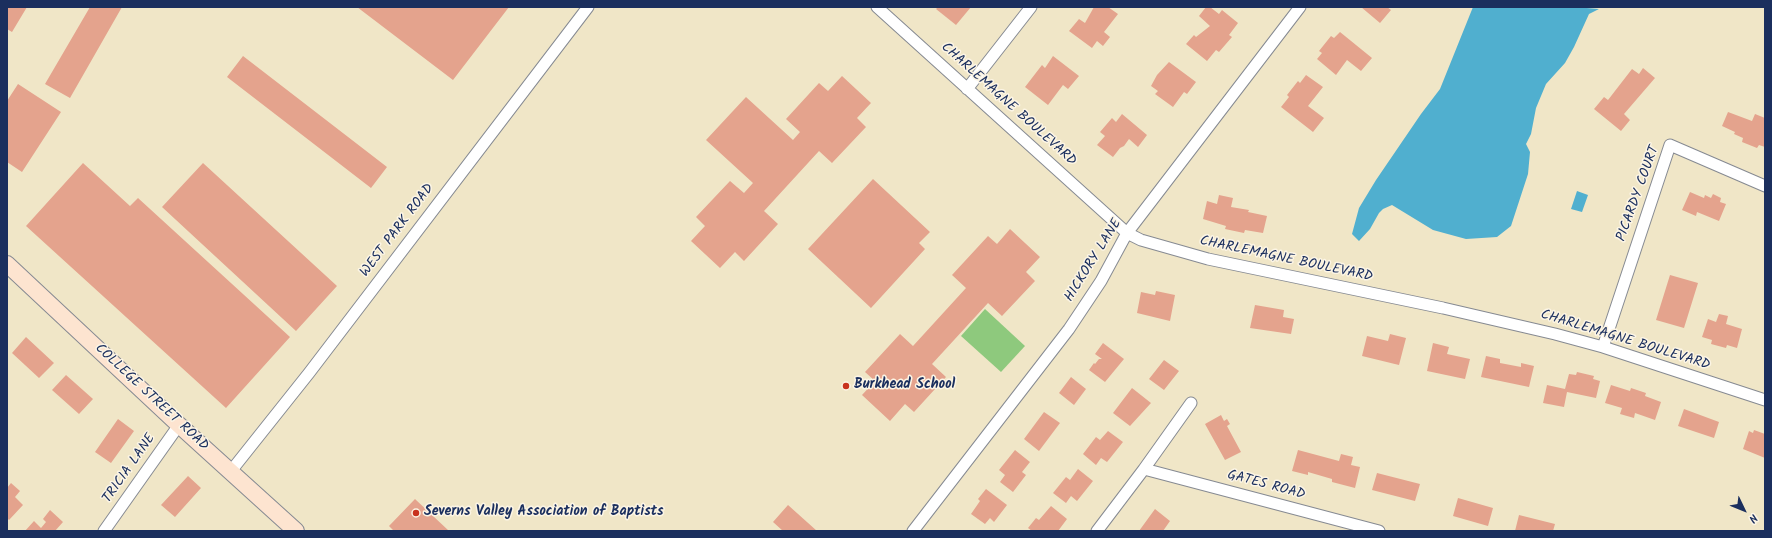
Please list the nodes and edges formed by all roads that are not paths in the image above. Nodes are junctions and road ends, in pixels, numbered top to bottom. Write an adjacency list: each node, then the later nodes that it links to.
1 (588, 7): 14 (street, WEST PARK ROAD)
2 (877, 7): 5 (street, CHARLEMAGNE BOULEVARD)
3 (1031, 7): 5 (street)
4 (1300, 7): 7 (street, HICKORY LANE)
5 (967, 89): 7 (street, CHARLEMAGNE BOULEVARD)
6 (1765, 186): 9 (street, PICARDY COURT)
7 (1127, 233): 9 (street, CHARLEMAGNE BOULEVARD); 17 (street, HICKORY LANE)
8 (7, 264): 12 (street, COLLEGE STREET ROAD)
9 (1603, 348): 10 (street, CHARLEMAGNE BOULEVARD)
10 (1765, 400)
11 (1191, 403): 13 (street)
12 (179, 425): 14 (street, COLLEGE STREET ROAD); 15 (street, TRICIA LANE)
13 (1144, 469): 18 (street); 19 (street, GATES ROAD)
14 (231, 471): 16 (street, COLLEGE STREET ROAD)
15 (104, 531)
16 (296, 531)
17 (913, 531)
18 (1096, 531)
19 (1380, 531)

